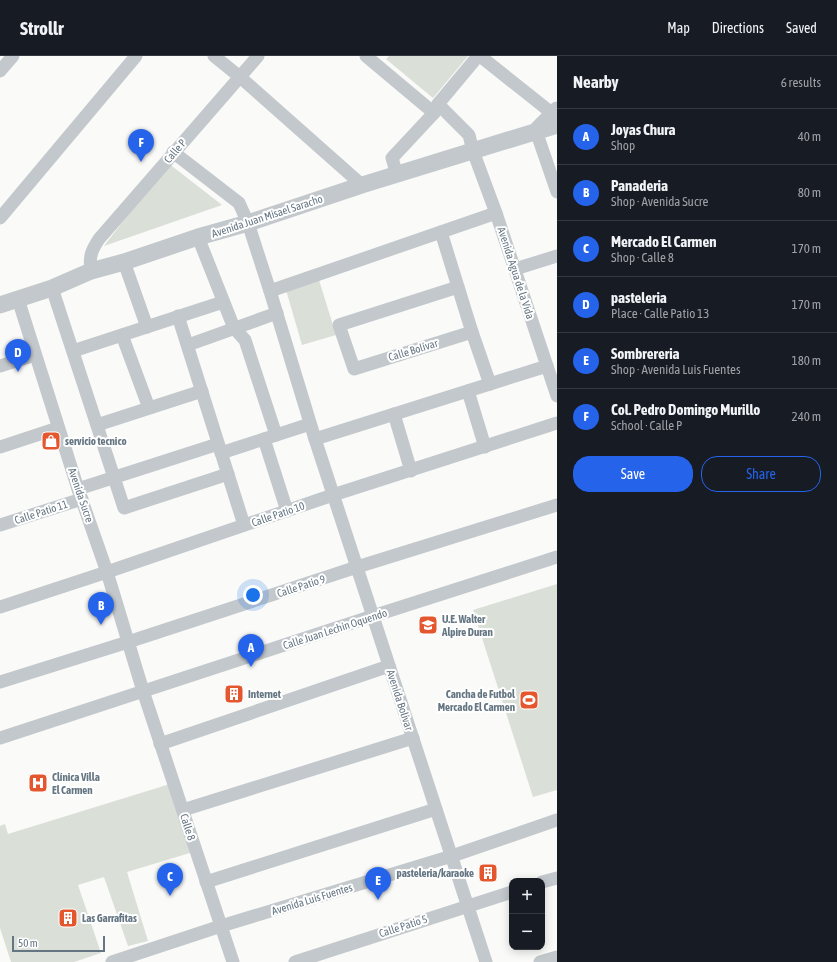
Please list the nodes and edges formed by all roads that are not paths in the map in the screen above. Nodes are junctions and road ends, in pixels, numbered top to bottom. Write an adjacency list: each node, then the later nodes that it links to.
1 (13, 56): 7 (street)
2 (136, 56): 18 (street)
3 (214, 56): 8 (street)
4 (258, 56): 8 (street, Calle P)
5 (479, 56): 9 (street); 10 (street)
6 (373, 58): 9 (street, Avenida Agua de la Vida)
7 (0, 71)
8 (240, 77): 13 (street, Calle P); 15 (street)
9 (436, 108): 12 (street, Avenida Agua de la Vida); 14 (street)
10 (556, 116): 11 (street, Avenida Juan Misael Saracho)
11 (536, 131): 12 (street, Avenida Juan Misael Saracho); 16 (street)
12 (473, 151): 14 (street, Avenida Juan Misael Saracho); 17 (street, Avenida Agua de la Vida)
13 (174, 152): 19 (street); 25 (street, Calle P)
14 (397, 175): 15 (street, Avenida Juan Misael Saracho)
15 (362, 185): 19 (street, Avenida Juan Misael Saracho)
16 (557, 192)
17 (496, 213): 20 (street); 24 (street, Avenida Agua de la Vida)
18 (0, 218)
19 (248, 223): 21 (street, Avenida Juan Misael Saracho); 28 (street)
20 (441, 232): 26 (street); 28 (street)
21 (198, 237): 23 (street, Avenida Juan Misael Saracho); 30 (street)
22 (557, 256): 24 (street)
23 (124, 262): 25 (street, Avenida Juan Misael Saracho); 34 (street)
24 (515, 269): 42 (street, Avenida Agua de la Vida)
25 (91, 271): 27 (street, Avenida Juan Misael Saracho)
26 (458, 287): 36 (street); 36 (street, Calle Bolívar)
27 (52, 288): 29 (street, Avenida Juan Misael Saracho); 39 (street)
28 (270, 291): 32 (street)
29 (18, 299): 31 (street, Avenida Juan Misael Saracho); 40 (street, Avenida Sucre)
30 (223, 302): 33 (street); 35 (street)
31 (0, 305)
32 (277, 313): 35 (street); 50 (street)
33 (178, 316): 34 (street); 38 (street)
34 (147, 327): 37 (street)
35 (234, 328): 38 (street); 53 (street)
36 (472, 332): 43 (street)
37 (122, 335): 39 (street); 47 (street)
38 (188, 346): 44 (street)
39 (73, 351): 51 (street)
40 (35, 355): 41 (street); 52 (street, Avenida Sucre)
41 (0, 366)
42 (547, 366): 43 (street); 46 (street, Avenida Agua de la Vida)
43 (490, 384): 45 (street)
44 (202, 391): 47 (street); 57 (street)
45 (468, 391): 48 (street); 55 (street)
46 (557, 396)
47 (149, 408): 51 (street)
48 (394, 414): 54 (street); 58 (street)
49 (557, 423): 55 (street, Calle Patio 10)
50 (310, 424): 53 (street, Calle Patio 11); 54 (street)
51 (97, 425): 60 (street)
52 (58, 428): 56 (street); 61 (street, Avenida Sucre)
53 (270, 437): 57 (street, Calle Patio 11); 64 (street)
54 (315, 439): 62 (street, Avenida Bolívar)
55 (485, 446): 58 (street, Calle Patio 10)
56 (0, 447)
57 (220, 448): 59 (street); 60 (street, Calle Patio 11)
58 (411, 471): 62 (street, Calle Patio 10)
59 (228, 474): 60 (street); 66 (street)
60 (114, 477): 61 (street, Calle Patio 11)
61 (80, 494): 65 (street, Calle Patio 11); 69 (street, Avenida Sucre)
62 (333, 495): 64 (street, Calle Patio 10); 68 (street, Avenida Bolívar)
63 (557, 505): 68 (street, Calle Patio 9)
64 (287, 511): 66 (street, Calle Patio 10)
65 (0, 525)
66 (244, 525): 69 (street, Calle Patio 10)
67 (557, 558): 71 (street, Calle Juan Lechin Oquendo)
68 (357, 568): 71 (street, Avenida Bolívar); 72 (street, Calle Patio 9)
69 (107, 572): 70 (street, Calle Patio 10); 72 (street, Avenida Sucre)
70 (0, 607)
71 (373, 616): 73 (street, Avenida Bolívar); 75 (street, Calle Juan Lechin Oquendo)
72 (128, 642): 74 (street, Calle Patio 9); 75 (street, Avenida Sucre)
73 (389, 666): 77 (street, Avenida Bolívar); 78 (street)
74 (0, 682)
75 (143, 691): 76 (street, Calle Juan Lechin Oquendo); 78 (street, Calle 8)
76 (0, 738)
77 (412, 738): 79 (street, Avenida Bolívar); 80 (street)
78 (160, 744): 80 (street, Calle 8)
79 (436, 809): 82 (street, Avenida Bolívar); 85 (street)
80 (182, 810): 85 (street, Calle 8)
81 (557, 820): 82 (street, Avenida Luis Fuentes)
82 (452, 856): 87 (street, Avenida Bolívar); 88 (street, Avenida Luis Fuentes)
83 (557, 878): 84 (street)
84 (545, 881)
85 (206, 882): 88 (street, Calle 8)
86 (509, 893): 87 (street, Calle Patio 5)
87 (468, 905): 92 (street, Calle Patio 5); 93 (street, Avenida Bolívar)
88 (221, 926): 90 (street, Avenida Luis Fuentes); 91 (street, Calle 8)
89 (557, 956): 94 (street)
90 (112, 962)
91 (233, 962)
92 (295, 962)
93 (486, 962)
94 (540, 962)

